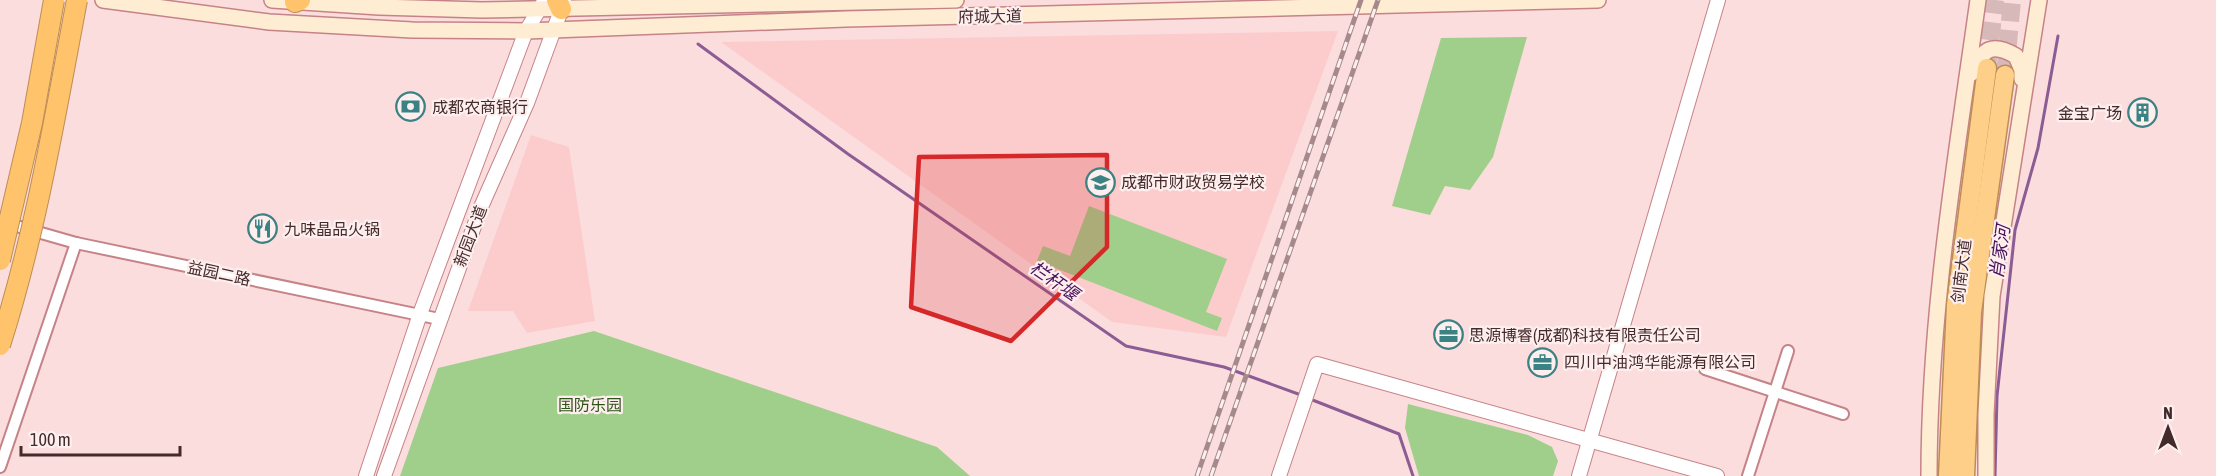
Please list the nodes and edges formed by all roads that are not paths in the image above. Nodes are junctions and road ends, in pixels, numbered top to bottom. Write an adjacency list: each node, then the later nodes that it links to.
1 (54, 0): 20 (highway, bridge)
2 (77, 0): 23 (highway, bridge)
3 (103, 0): 13 (main road, 府城大道)
4 (272, 0): 10 (main road, 府城大道)
5 (956, 0): 11 (main road, 府城大道)
6 (1598, 0): 12 (main road, 府城大道)
7 (1718, 0): 30 (street)
8 (1978, 0): 16 (main road)
9 (2039, 0): 17 (main road)
10 (297, 1): 11 (main road, 府城大道)
11 (554, 3): 12 (street, 新园大道); 13 (street, 新园大道)
12 (553, 30): 13 (main road, 府城大道); 22 (street, 新园大道)
13 (526, 31): 21 (street, 新园大道)
14 (1987, 68): 40 (highway, 剑南大道)
15 (2005, 75): 32 (highway, 剑南大道)
16 (1966, 86): 17 (main road); 29 (main road)
17 (2023, 94): 28 (main road)
18 (0, 221): 19 (street, 益园二路)
19 (76, 243): 21 (street, 益园二路); 31 (street)
20 (0, 260)
21 (420, 314): 22 (street, 益园二路); 33 (street, 新园大道)
22 (439, 320): 34 (street, 新园大道)
23 (0, 345)
24 (1788, 351): 26 (street)
25 (1705, 369): 26 (street)
26 (1775, 393): 27 (street); 38 (street)
27 (1843, 414)
28 (1986, 414): 32 (main road); 41 (main road)
29 (1929, 422): 39 (main road); 40 (main road)
30 (1590, 439): 35 (street); 36 (street); 37 (street)
31 (0, 467)
32 (1965, 473)
33 (366, 476)
34 (384, 476)
35 (1279, 476)
36 (1579, 476)
37 (1717, 476)
38 (1748, 476)
39 (1929, 476)
40 (1948, 476)
41 (1986, 476)

